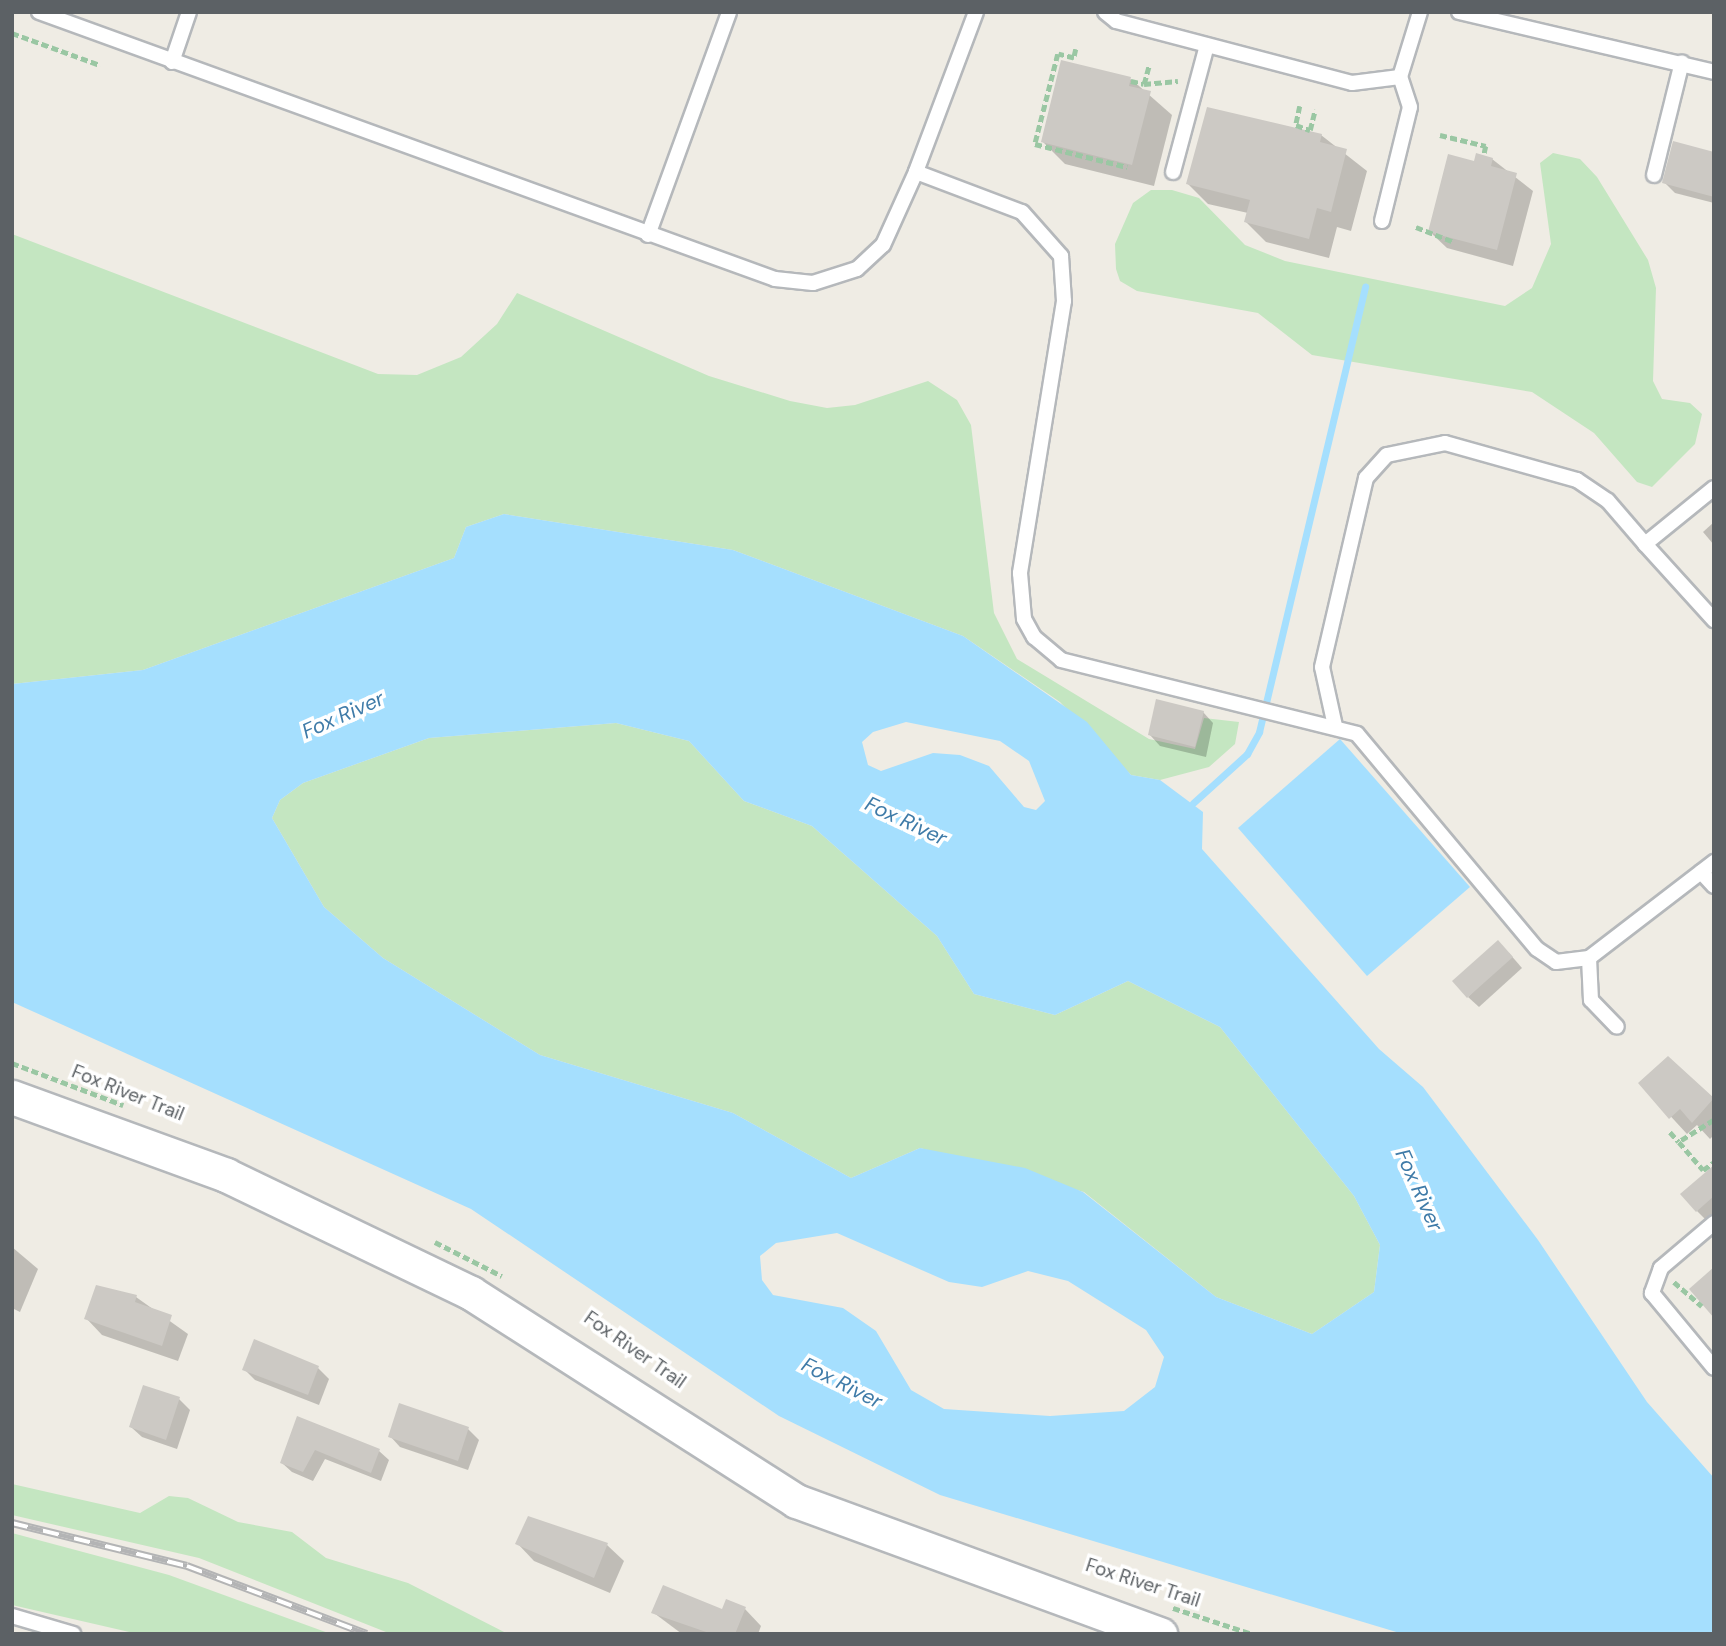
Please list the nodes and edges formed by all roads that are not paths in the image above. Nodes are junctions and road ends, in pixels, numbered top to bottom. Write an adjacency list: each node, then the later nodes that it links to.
1 (39, 12): 9 (lane)
2 (189, 12): 9 (lane)
3 (729, 12): 17 (lane)
4 (976, 12): 13 (lane)
5 (1105, 12): 8 (lane)
6 (1420, 12): 12 (lane)
7 (1458, 12): 10 (lane)
8 (1207, 45): 12 (lane); 14 (lane)
9 (172, 62): 17 (lane)
10 (1682, 62): 11 (lane); 15 (lane)
11 (1714, 72)
12 (1400, 77): 16 (lane)
13 (916, 172): 17 (lane); 21 (lane)
14 (1172, 172)
15 (1654, 175)
16 (1382, 221)
17 (648, 235)
18 (1714, 488): 19 (lane)
19 (1645, 544): 20 (lane); 21 (lane)
20 (1714, 620)
21 (1335, 726): 25 (lane)
22 (1714, 862): 23 (lane)
23 (1701, 872): 24 (lane); 25 (lane)
24 (1714, 886)
25 (1589, 958): 26 (lane)
26 (1617, 1027)
27 (12, 1097): 31 (street)
28 (1714, 1223): 29 (lane)
29 (1714, 1368)
30 (12, 1616): 32 (lane)
31 (1163, 1619)
32 (73, 1634)

